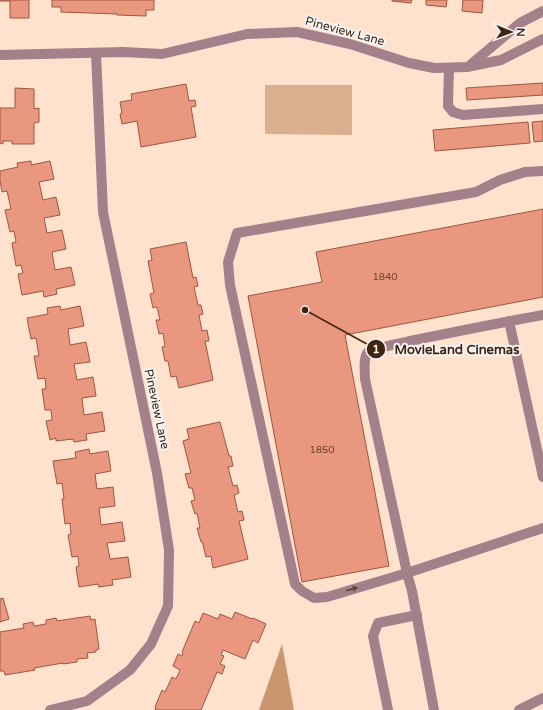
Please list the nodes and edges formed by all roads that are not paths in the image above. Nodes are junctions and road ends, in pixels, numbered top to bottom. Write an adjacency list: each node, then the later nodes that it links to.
1 (543, 11): 5 (street)
2 (543, 39): 5 (street, Pineview Lane)
3 (96, 53): 4 (street, Pineview Lane); 6 (street, Pineview Lane); 16 (street, Pineview Lane)
4 (0, 55)
5 (467, 67): 6 (street, Pineview Lane)
6 (449, 68): 7 (street)
7 (543, 109)
8 (543, 171): 13 (street, one-way to 13)
9 (543, 315): 10 (street)
10 (509, 321): 11 (street); 13 (street)
11 (543, 477)
12 (543, 528): 13 (street)
13 (407, 573): 14 (street)
14 (417, 615): 17 (street); 18 (street)
15 (543, 698): 19 (street)
16 (50, 710)
17 (388, 710)
18 (434, 710)
19 (519, 710)

